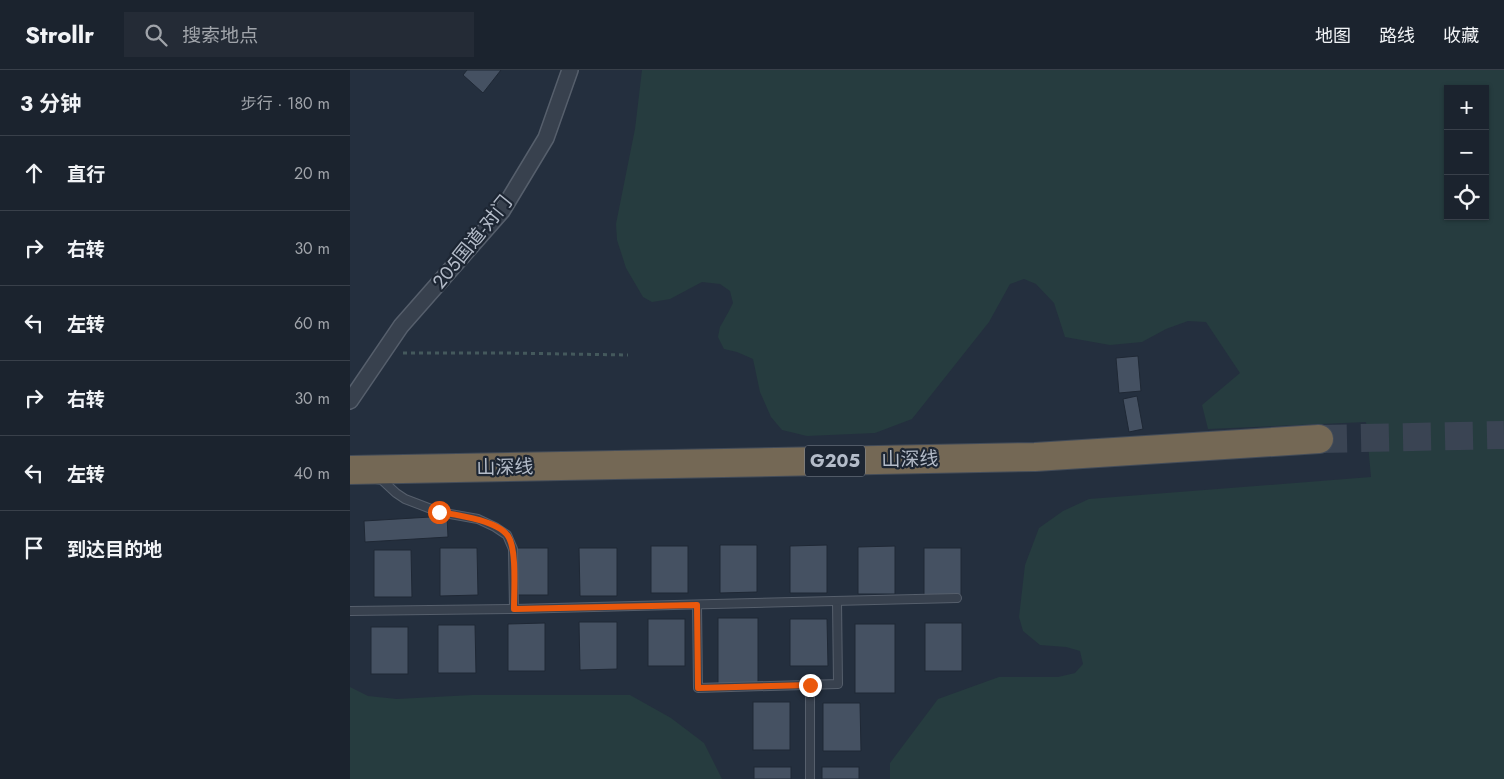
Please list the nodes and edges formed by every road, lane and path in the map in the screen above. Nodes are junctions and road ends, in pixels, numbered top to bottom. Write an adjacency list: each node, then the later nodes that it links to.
1 (570, 70): 2 (street, 205国道-对门)
2 (382, 354): 3 (path); 4 (street, 205国道-对门)
3 (628, 355)
4 (350, 401)
5 (1319, 439): 6 (highway, 山深线 / G205)
6 (350, 472): 10 (lane)
7 (957, 598): 8 (lane)
8 (837, 601): 9 (lane); 12 (lane)
9 (697, 605): 10 (lane); 12 (lane)
10 (514, 609): 11 (lane)
11 (350, 611)
12 (810, 685): 13 (lane)
13 (810, 779)

